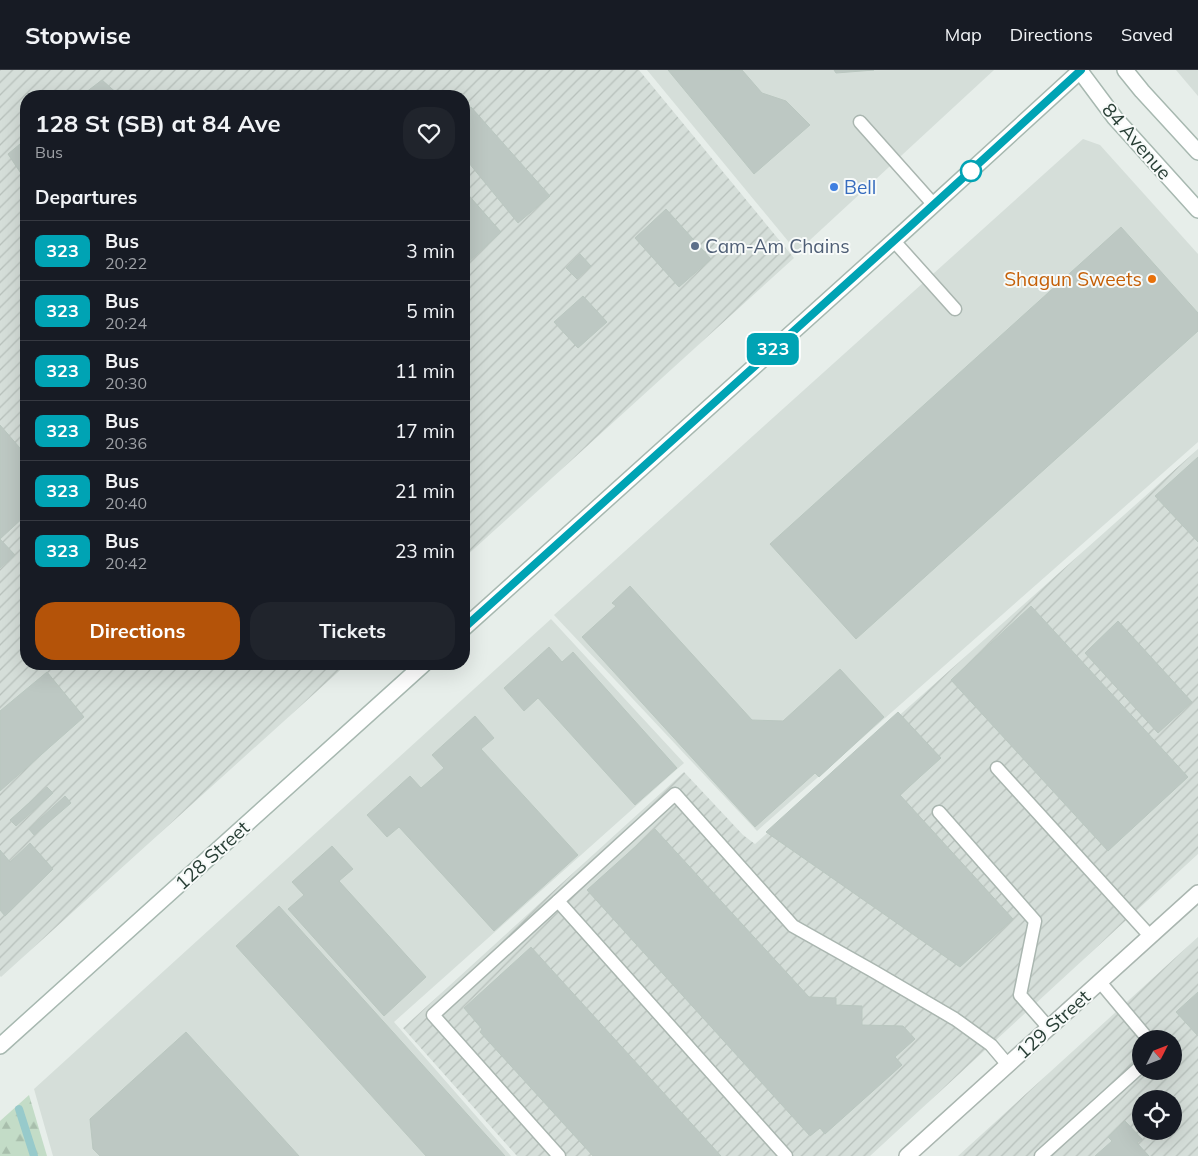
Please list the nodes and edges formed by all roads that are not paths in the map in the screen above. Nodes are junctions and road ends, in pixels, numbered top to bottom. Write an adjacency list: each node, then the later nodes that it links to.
1 (1080, 70): 5 (main road); 6 (main road, 84 Avenue)
2 (1125, 70): 4 (main road, 84 Avenue)
3 (860, 122): 5 (lane)
4 (1198, 152)
5 (934, 205): 7 (main road)
6 (1198, 210)
7 (894, 241): 8 (lane); 9 (main road)
8 (955, 309)
9 (470, 623)
10 (417, 670): 19 (main road, 128 Street)
11 (997, 768): 15 (lane)
12 (939, 812): 17 (lane)
13 (1198, 893): 15 (main road, 129 Street)
14 (558, 901): 20 (lane); 22 (lane); 23 (lane)
15 (1150, 936): 16 (main road, 129 Street)
16 (1100, 982): 17 (main road, 129 Street); 18 (lane)
17 (1049, 1028): 20 (main road, 129 Street)
18 (1140, 1030)
19 (0, 1046)
20 (1008, 1065): 24 (main road, 129 Street)
21 (1132, 1074): 25 (lane)
22 (559, 1156)
23 (786, 1156)
24 (907, 1156)
25 (1041, 1156)

